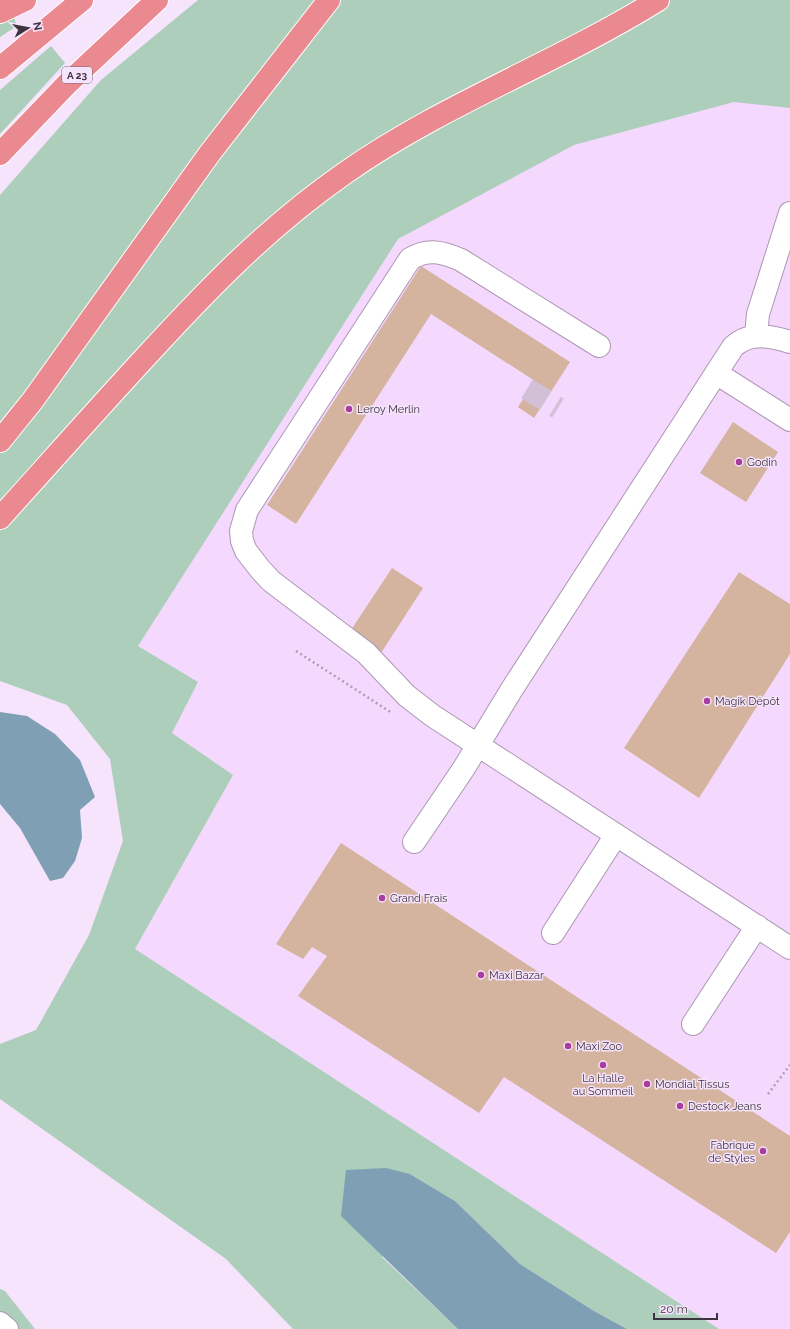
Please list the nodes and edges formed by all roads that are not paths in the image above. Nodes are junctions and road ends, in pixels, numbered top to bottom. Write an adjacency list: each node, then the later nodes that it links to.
1 (25, 0): 6 (highway)
2 (82, 0): 7 (highway)
3 (157, 0): 8 (highway, A 23)
4 (329, 0): 15 (highway)
5 (658, 0): 16 (highway)
6 (0, 12)
7 (0, 68)
8 (0, 154)
9 (790, 213): 11 (street)
10 (788, 335): 11 (street)
11 (756, 336): 13 (street)
12 (600, 346): 17 (street)
13 (716, 373): 14 (street); 17 (street)
14 (790, 420)
15 (0, 440)
16 (0, 518)
17 (477, 746): 18 (street); 19 (street)
18 (616, 835): 20 (street); 21 (street)
19 (414, 842)
20 (757, 926): 22 (street); 23 (street)
21 (553, 933)
22 (790, 948)
23 (693, 1024)
24 (0, 1323): 25 (street)
25 (7, 1329)

